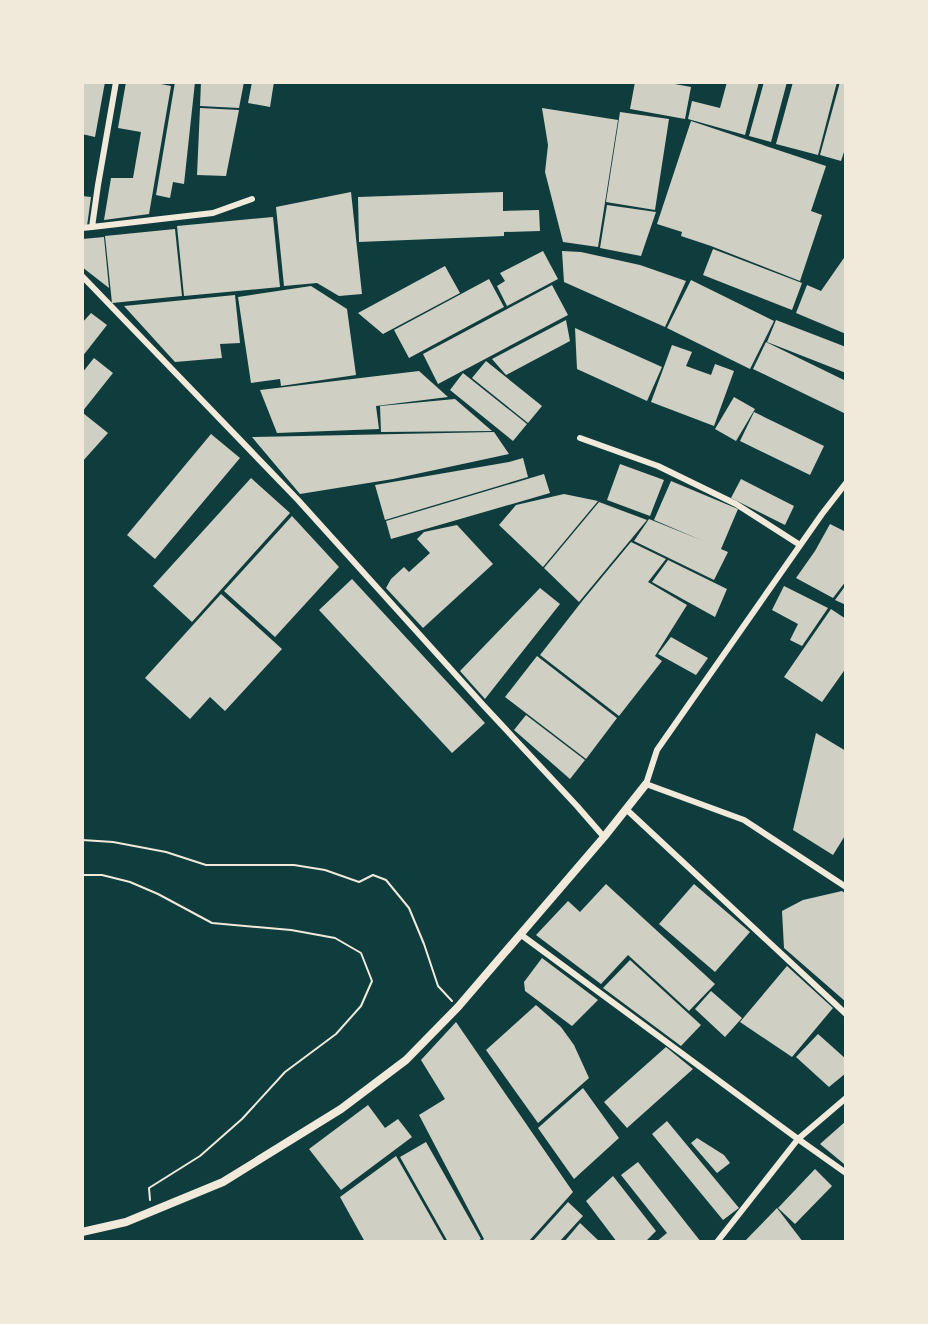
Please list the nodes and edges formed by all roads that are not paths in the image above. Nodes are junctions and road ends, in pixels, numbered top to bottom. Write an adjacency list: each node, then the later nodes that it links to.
1 (116, 82): 3 (street)
2 (252, 199): 3 (street)
3 (92, 227): 4 (street)
4 (82, 228)
5 (82, 276): 11 (street)
6 (580, 438): 8 (street)
7 (846, 483): 8 (street)
8 (801, 545): 9 (street)
9 (646, 784): 10 (street); 12 (street)
10 (626, 809): 11 (street); 14 (street)
11 (604, 837): 13 (street)
12 (846, 887)
13 (520, 934): 16 (street); 18 (street)
14 (846, 1014)
15 (846, 1098): 16 (street)
16 (798, 1140): 17 (street); 19 (street)
17 (846, 1173)
18 (82, 1232)
19 (717, 1242)

